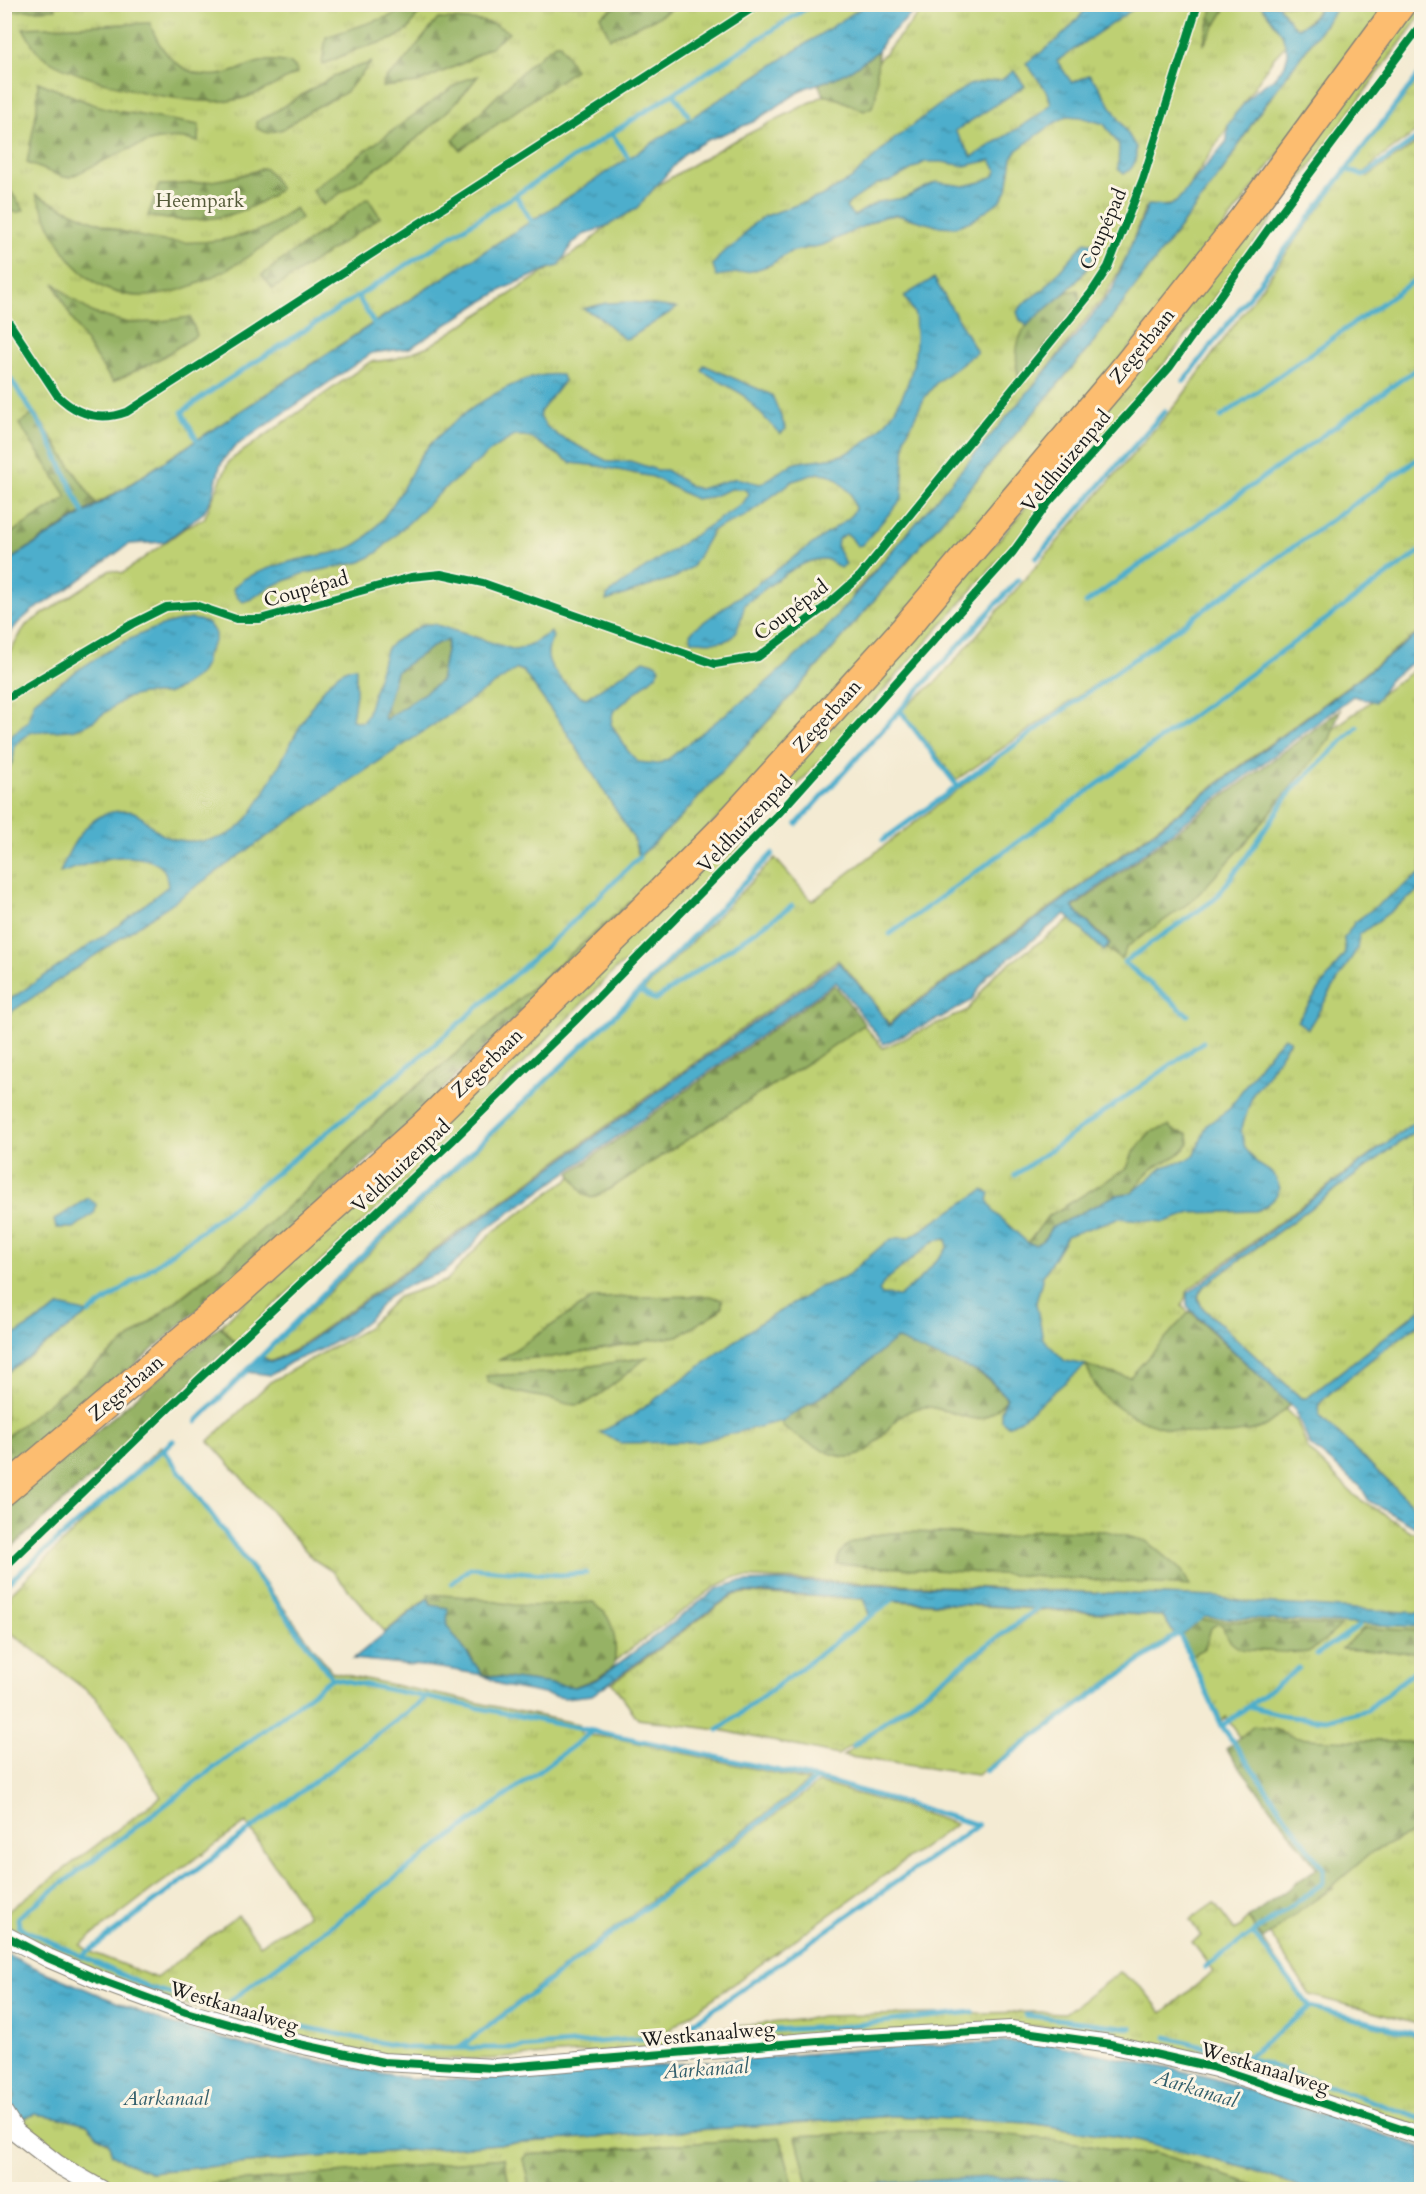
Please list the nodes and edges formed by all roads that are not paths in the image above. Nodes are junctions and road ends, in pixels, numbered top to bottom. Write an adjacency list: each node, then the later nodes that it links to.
1 (1401, 4): 2 (main road, Zegerbaan)
2 (4, 1491)
3 (4, 1935): 5 (street, Westkanaalweg)
4 (4, 2113): 6 (street)
5 (1422, 2136)
6 (102, 2190)

